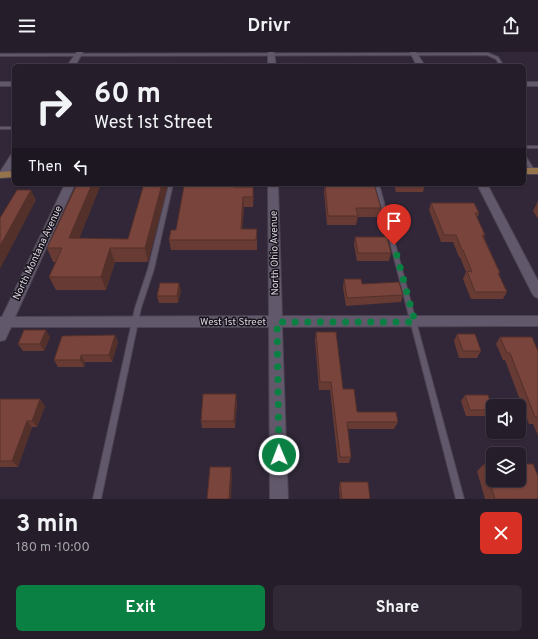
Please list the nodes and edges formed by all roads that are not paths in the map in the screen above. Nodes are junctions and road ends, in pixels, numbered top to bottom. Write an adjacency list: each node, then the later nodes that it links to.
1 (79, 53): 4 (lane); 5 (lane); 6 (street)
2 (414, 53): 3 (lane); 4 (lane); 8 (street)
3 (489, 53): 9 (lane)
4 (271, 54): 7 (street)
5 (0, 55)
6 (72, 64)
7 (272, 64)
8 (420, 64)
9 (501, 64)
10 (0, 84): 11 (street)
11 (12, 84)
12 (526, 84): 13 (street)
13 (538, 84)
14 (0, 128): 15 (lane)
15 (12, 128)
16 (526, 147): 17 (lane)
17 (538, 147)
18 (12, 159): 22 (street)
19 (526, 160): 20 (lane)
20 (532, 171)
21 (12, 174): 22 (main road)
22 (1, 175)
23 (69, 186): 30 (street, North Montana Avenue)
24 (171, 186): 31 (lane)
25 (273, 186): 32 (street, North Ohio Avenue)
26 (378, 186): 33 (lane)
27 (483, 186): 28 (street)
28 (538, 293)
29 (538, 321): 33 (street, West 1st Street)
30 (3, 322): 31 (street, West 1st Street); 34 (street, North Montana Avenue)
31 (135, 322): 32 (street, West 1st Street); 35 (lane)
32 (277, 322): 33 (street, West 1st Street); 36 (street, North Ohio Avenue)
33 (415, 322): 37 (lane)
34 (0, 336)
35 (97, 499)
36 (280, 499)
37 (460, 499)

